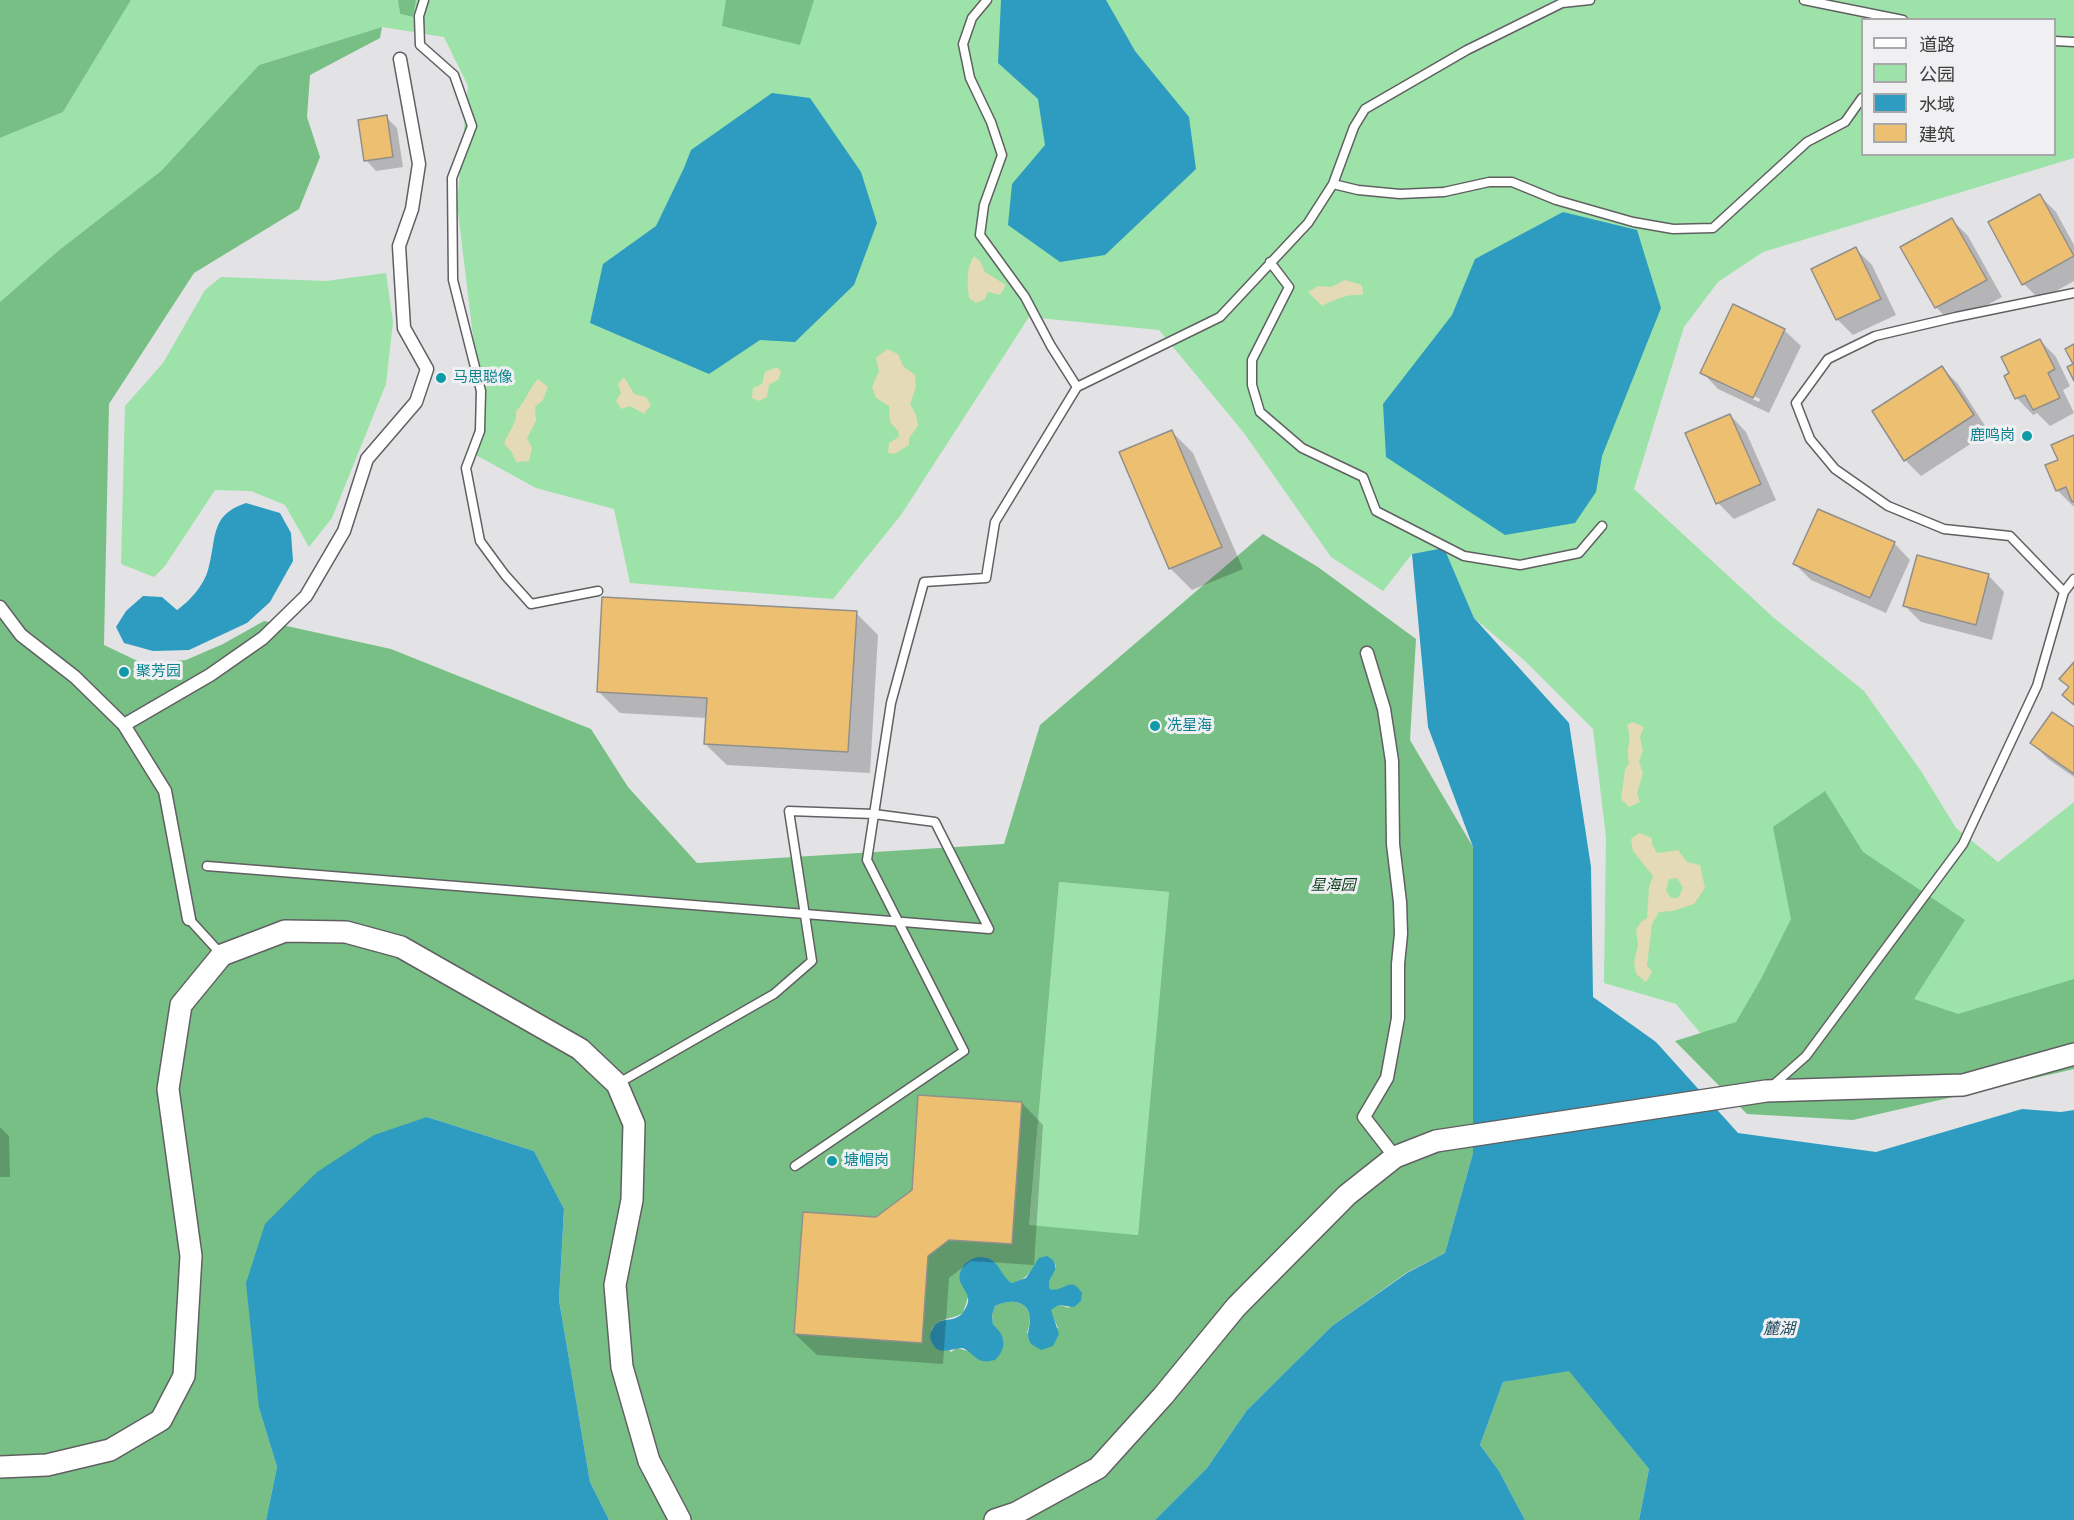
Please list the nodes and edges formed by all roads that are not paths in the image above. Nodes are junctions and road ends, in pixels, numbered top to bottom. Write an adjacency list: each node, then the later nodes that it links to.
1 (424, 0): 16 (lane)
2 (987, 0): 13 (lane)
3 (1590, 0): 10 (lane)
4 (1804, 0): 5 (lane)
5 (1893, 18)
6 (2056, 41): 7 (lane)
7 (2074, 42)
8 (400, 59): 20 (street)
9 (1861, 101): 10 (lane)
10 (1333, 184): 11 (lane)
11 (1270, 262): 13 (lane); 14 (lane)
12 (2074, 293): 17 (lane)
13 (1077, 387): 21 (lane)
14 (1602, 526)
15 (2074, 579): 17 (lane)
16 (598, 591)
17 (2064, 592): 29 (lane)
18 (0, 607): 20 (street)
19 (1367, 653): 30 (street)
20 (124, 725): 24 (street)
21 (874, 814): 23 (lane); 25 (lane); 25 (lane)
22 (207, 866): 23 (lane)
23 (805, 914): 25 (lane); 28 (lane)
24 (189, 919): 26 (lane)
25 (899, 922): 31 (lane)
26 (222, 954): 28 (street); 32 (street)
27 (2074, 1054): 29 (street)
28 (616, 1084): 33 (street)
29 (1766, 1091): 30 (street)
30 (1395, 1157): 34 (street)
31 (795, 1166)
32 (0, 1467)
33 (680, 1520)
34 (995, 1520)

